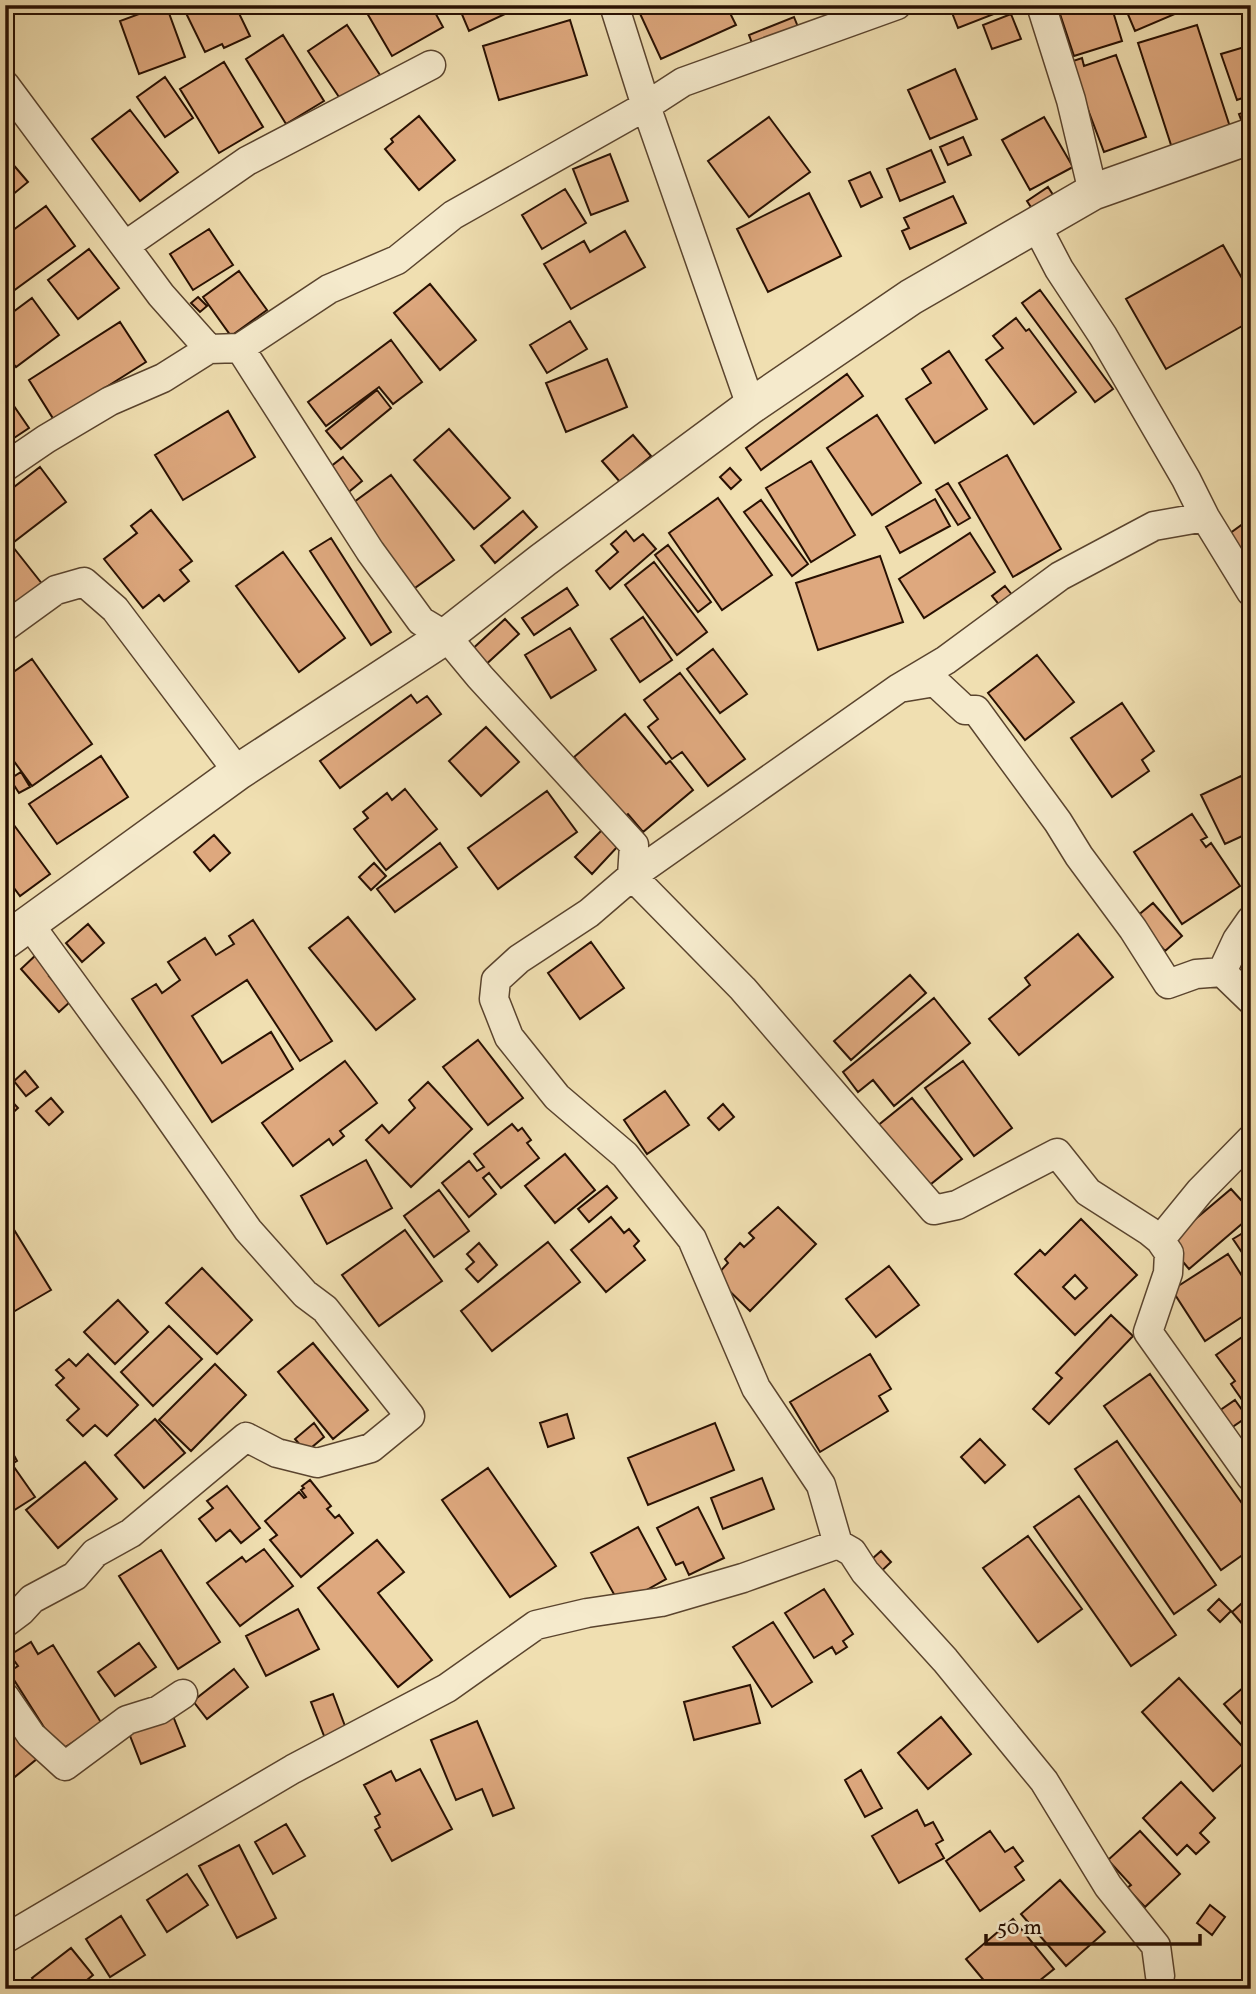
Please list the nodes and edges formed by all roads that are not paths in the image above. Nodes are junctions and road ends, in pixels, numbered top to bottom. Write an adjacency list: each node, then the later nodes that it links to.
1 (614, 5): 6 (street)
2 (898, 5): 6 (street)
3 (1041, 5): 8 (street)
4 (431, 65): 10 (street)
5 (5, 85): 10 (street)
6 (646, 106): 11 (street); 13 (street)
7 (1251, 136): 8 (street)
8 (1093, 192): 9 (street)
9 (1036, 225): 13 (street); 15 (street)
10 (126, 246): 12 (street)
11 (240, 348): 12 (street); 20 (street)
12 (209, 349): 14 (street)
13 (751, 406): 20 (street)
14 (5, 467)
15 (1186, 478): 16 (street); 17 (street)
16 (1205, 517): 17 (street); 18 (street)
17 (1154, 526): 21 (street)
18 (1251, 592)
19 (5, 627): 24 (street)
20 (446, 636): 24 (street); 25 (street)
21 (946, 660): 22 (street); 23 (street)
22 (899, 688): 23 (street); 25 (street)
23 (976, 710): 28 (street)
24 (238, 772): 27 (street)
25 (632, 876): 31 (street); 33 (street)
26 (1251, 920): 28 (street)
27 (17, 933): 34 (street)
28 (1222, 972): 29 (street)
29 (1251, 1000)
30 (1251, 1139): 31 (street)
31 (1160, 1240): 32 (street)
32 (1251, 1478)
33 (838, 1544): 37 (street); 38 (street)
34 (5, 1623)
35 (183, 1694): 36 (street)
36 (5, 1697)
37 (5, 1940)
38 (1160, 1976)

